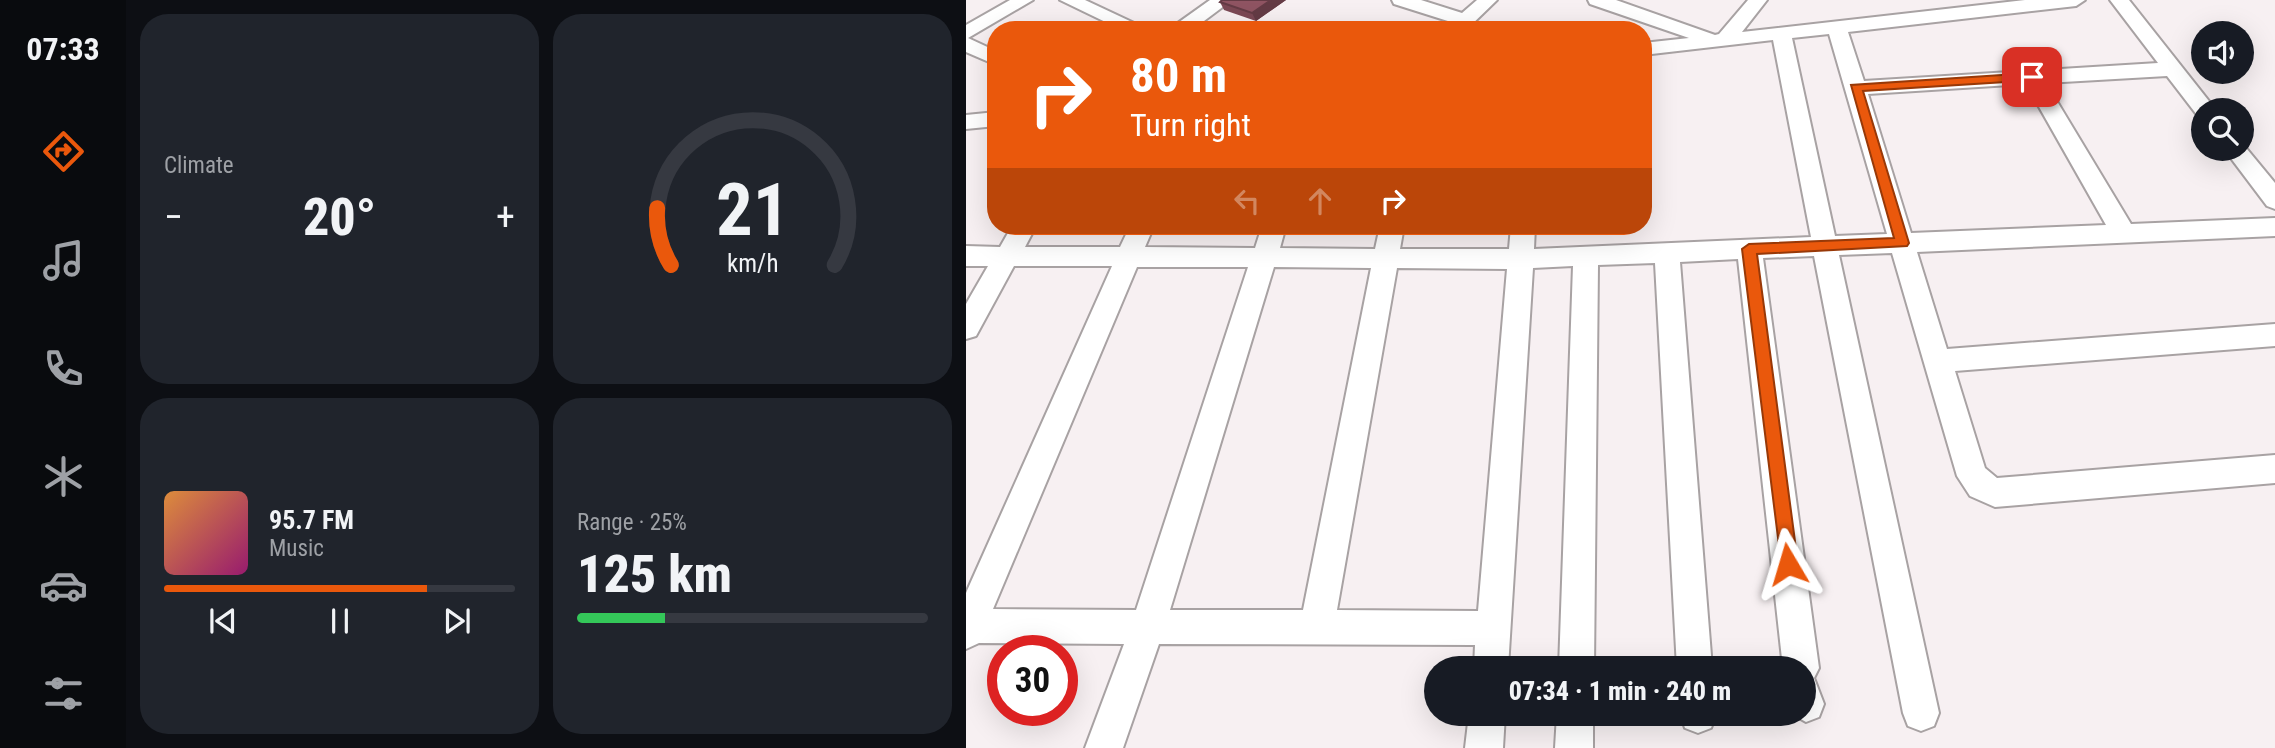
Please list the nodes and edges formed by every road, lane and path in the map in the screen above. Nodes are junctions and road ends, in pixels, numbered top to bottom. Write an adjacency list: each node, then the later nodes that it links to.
1 (1024, 0): 13 (street)
2 (1069, 0): 14 (street)
3 (1223, 0): 15 (street)
4 (1401, 0): 16 (street)
5 (1488, 0): 17 (street)
6 (1597, 0): 21 (street)
7 (1758, 0): 21 (street)
8 (1962, 0): 11 (street)
9 (2076, 0): 11 (street)
10 (2119, 0): 25 (street)
11 (1992, 9): 18 (street)
12 (987, 21): 19 (street)
13 (987, 21)
14 (1118, 21)
15 (1192, 21)
16 (1450, 21)
17 (1464, 21)
18 (1837, 27): 20 (street); 27 (street)
19 (966, 33)
20 (1782, 33): 21 (street); 41 (street)
21 (1721, 40): 23 (street)
22 (966, 44): 24 (street)
23 (1652, 48)
24 (987, 54)
25 (2173, 69): 26 (street); 28 (street)
26 (2032, 77): 27 (street); 34 (street)
27 (1856, 88): 40 (street)
28 (2196, 98)
29 (987, 120): 30 (street)
30 (967, 124)
31 (2245, 161): 32 (street)
32 (2275, 199)
33 (2275, 227): 34 (street)
34 (2123, 234): 40 (street)
35 (1019, 235): 46 (street)
36 (1138, 235): 44 (street)
37 (1271, 235): 49 (street)
38 (1390, 235): 47 (street)
39 (1522, 235): 50 (street)
40 (1902, 243): 41 (street); 53 (street)
41 (1825, 246): 42 (street); 63 (street)
42 (1749, 249): 43 (street); 62 (street)
43 (1667, 253): 48 (street); 61 (street)
44 (1129, 255): 46 (street); 49 (street); 57 (street)
45 (966, 256): 46 (street)
46 (1007, 256): 51 (street)
47 (1387, 256): 49 (street); 50 (street); 55 (street)
48 (1586, 256): 50 (street); 60 (street)
49 (1264, 257): 56 (street)
50 (1521, 259): 58 (street)
51 (966, 328)
52 (2275, 335): 53 (street)
53 (1938, 361): 54 (street)
54 (2275, 469)
55 (1317, 625): 56 (street); 58 (street)
56 (1148, 626): 57 (street); 66 (street)
57 (967, 628)
58 (1495, 628): 59 (street)
59 (1493, 656)
60 (1576, 656)
61 (1694, 656)
62 (1800, 656)
63 (1921, 713)
64 (1487, 726): 67 (street)
65 (1575, 726): 68 (street)
66 (1104, 748)
67 (1485, 748)
68 (1574, 748)

